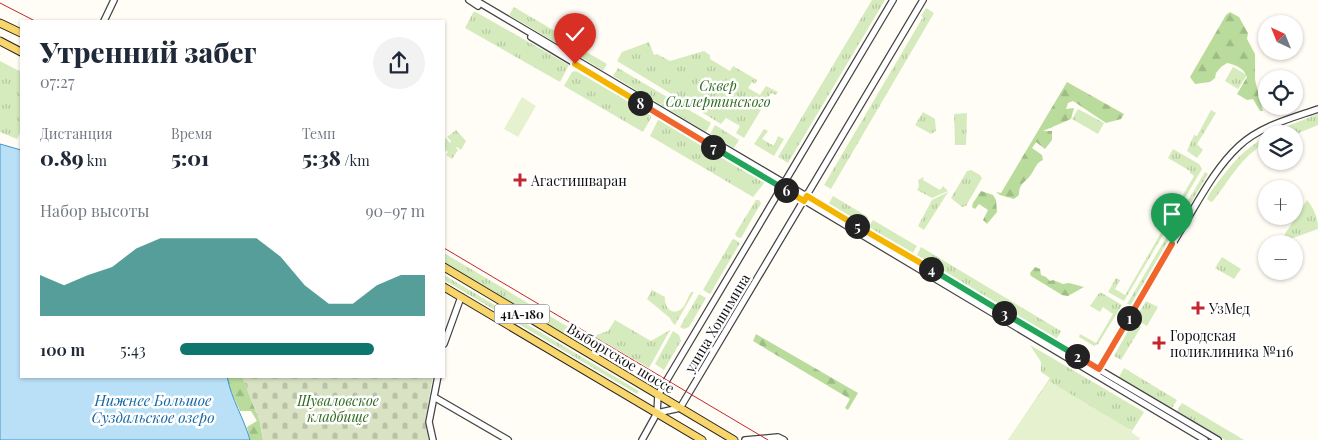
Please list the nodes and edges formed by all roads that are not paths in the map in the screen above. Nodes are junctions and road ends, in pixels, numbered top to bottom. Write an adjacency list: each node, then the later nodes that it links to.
1 (114, 0): 6 (street)
2 (469, 0): 12 (street)
3 (475, 0): 12 (street)
4 (893, 0): 12 (street, улица Хошимина)
5 (923, 0): 13 (street, улица Хошимина)
6 (104, 20)
7 (0, 23): 8 (main road)
8 (20, 33)
9 (0, 41): 10 (main road)
10 (20, 51)
11 (1318, 108): 18 (street)
12 (783, 185): 13 (street); 20 (street, улица Хошимина)
13 (805, 198): 18 (street); 22 (street, улица Хошимина)
14 (445, 269): 20 (main road, Выборгское шоссе / 41А-180)
15 (445, 287): 16 (main road, Выборгское шоссе / 41А-180)
16 (461, 297): 17 (street); 23 (main road, Выборгское шоссе / 41А-180)
17 (445, 341)
18 (1097, 372): 31 (street); 32 (street)
19 (438, 378): 21 (street)
20 (658, 395): 22 (main road, Выборгское шоссе / 41А-180); 23 (street, улица Хошимина)
21 (434, 397): 24 (street); 25 (street)
22 (680, 408): 23 (street); 28 (main road, Выборгское шоссе / 41А-180)
23 (657, 413): 26 (street); 27 (main road, Выборгское шоссе / 41А-180)
24 (433, 440)
25 (508, 440)
26 (642, 440)
27 (702, 440)
28 (734, 440)
29 (745, 440): 30 (street)
30 (784, 440)
31 (1205, 440)
32 (1218, 440)

